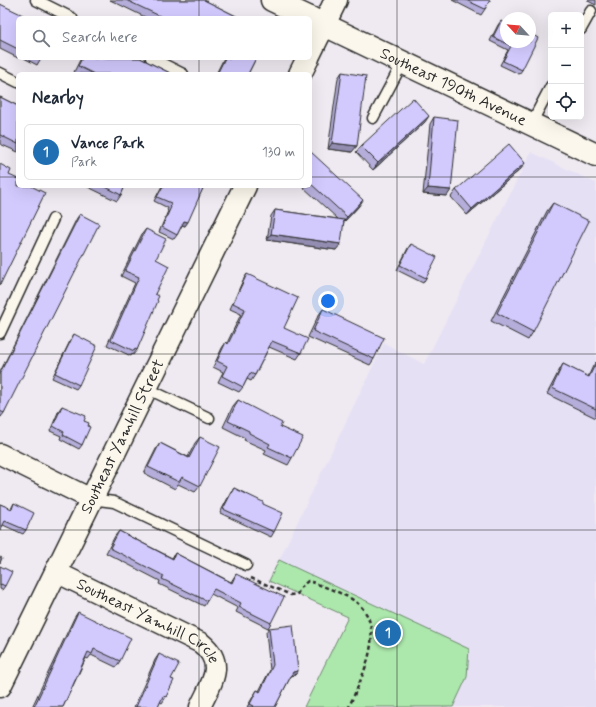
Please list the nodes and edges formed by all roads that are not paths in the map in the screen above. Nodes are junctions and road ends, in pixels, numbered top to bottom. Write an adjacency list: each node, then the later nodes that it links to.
1 (36, 0): 5 (lane)
2 (272, 0): 6 (street, Southeast 190th Avenue)
3 (336, 0): 7 (street)
4 (591, 11): 8 (lane)
5 (68, 16)
6 (306, 16)
7 (315, 20): 9 (street); 12 (street, Southeast 190th Avenue)
8 (584, 24)
9 (312, 40)
10 (155, 60): 13 (lane)
11 (307, 60): 14 (street)
12 (403, 62): 18 (lane); 19 (street, Southeast 190th Avenue)
13 (179, 72)
14 (301, 72)
15 (0, 73): 16 (lane)
16 (16, 81)
17 (548, 92): 19 (lane)
18 (373, 118)
19 (531, 124): 20 (street, Southeast 190th Avenue)
20 (596, 155)
21 (244, 188): 24 (street, Southeast Yamhill Street)
22 (54, 219): 23 (lane)
23 (0, 333)
24 (146, 388): 25 (lane); 27 (street, Southeast Yamhill Street)
25 (209, 418)
26 (0, 454): 27 (street)
27 (91, 499): 28 (lane); 29 (street, Southeast Yamhill Street)
28 (246, 565)
29 (56, 572): 30 (street, Southeast Yamhill Street); 31 (street, Southeast Yamhill Circle)
30 (0, 686)
31 (200, 707)

